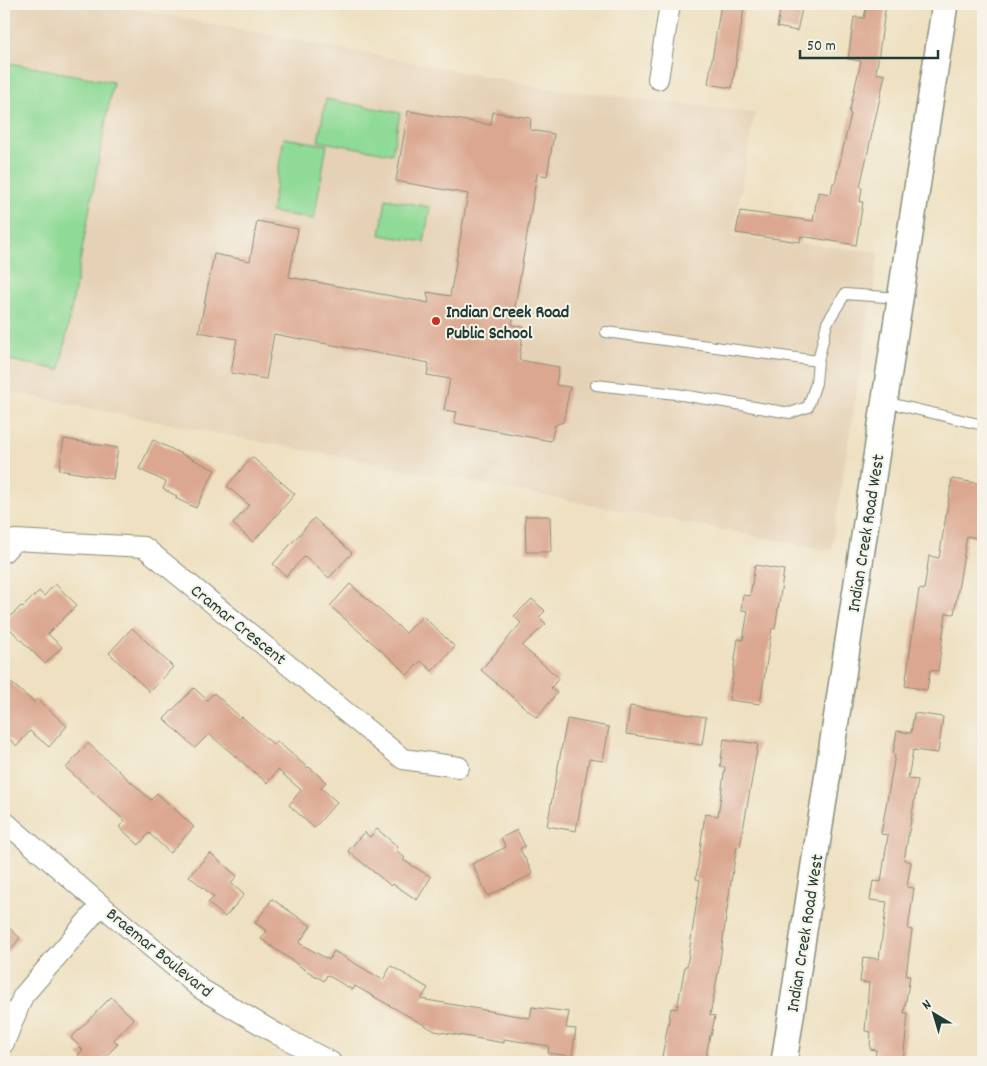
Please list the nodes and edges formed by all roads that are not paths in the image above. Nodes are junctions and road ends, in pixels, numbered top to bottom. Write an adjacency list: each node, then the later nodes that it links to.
1 (670, 4): 3 (street)
2 (945, 4): 4 (street, Indian Creek Road West)
3 (658, 79)
4 (900, 298): 6 (lane); 8 (street, Indian Creek Road West)
5 (606, 332): 6 (lane)
6 (818, 361): 7 (lane)
7 (596, 385)
8 (885, 402): 9 (lane); 16 (street, Indian Creek Road West)
9 (983, 425)
10 (4, 552): 11 (street, Cramar Crescent)
11 (459, 767)
12 (4, 821): 13 (street, Braemar Boulevard)
13 (100, 905): 14 (street); 15 (street, Braemar Boulevard)
14 (4, 1043)
15 (331, 1062)
16 (784, 1062)

